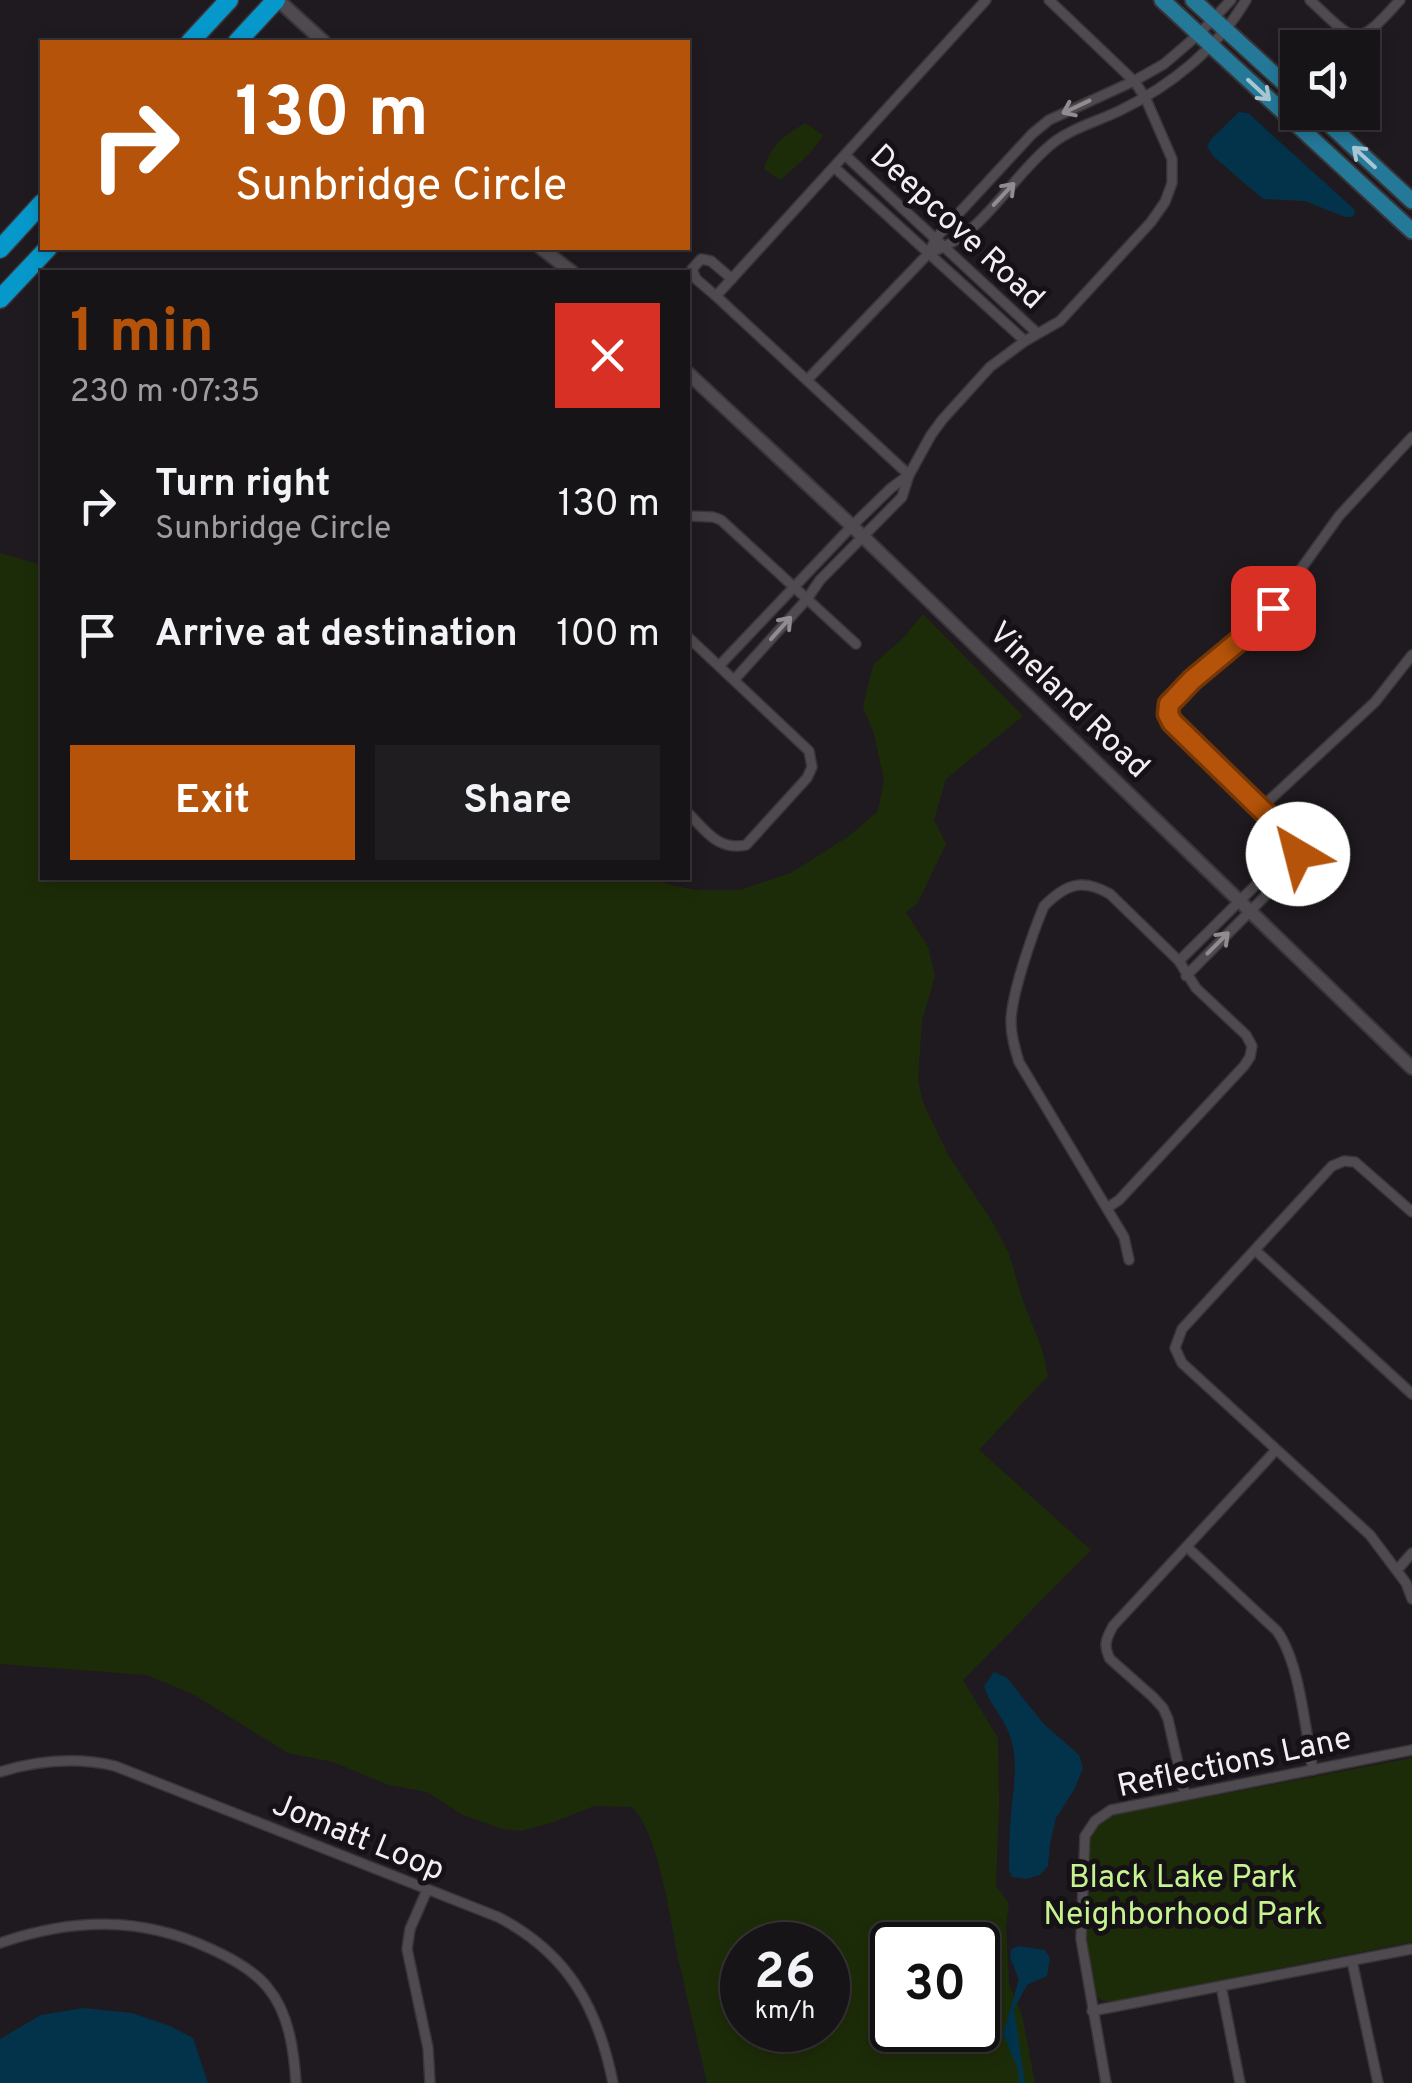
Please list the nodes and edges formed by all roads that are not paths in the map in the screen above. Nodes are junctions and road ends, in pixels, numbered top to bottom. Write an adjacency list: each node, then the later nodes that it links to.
1 (230, 0): 13 (highway)
2 (277, 0): 14 (highway); 15 (main road)
3 (986, 0): 22 (street)
4 (1048, 0): 19 (street)
5 (1162, 0): 12 (main road)
6 (1193, 0): 11 (main road)
7 (1232, 0): 11 (street)
8 (1246, 0): 11 (street)
9 (1310, 0): 10 (street)
10 (1400, 0)
11 (1219, 24): 12 (street); 12 (street); 18 (main road)
12 (1205, 39): 16 (street); 17 (street); 26 (main road, one-way to 26)
13 (192, 40)
14 (239, 40)
15 (322, 40)
16 (1164, 64): 17 (street); 19 (street)
17 (1174, 78): 20 (street)
18 (1280, 80)
19 (1134, 81): 20 (street); 27 (street, one-way to 27)
20 (1145, 96): 28 (street, one-way to 20); 37 (street)
21 (1335, 130): 24 (main road, one-way to 21)
22 (845, 154): 23 (street); 27 (street, Deepcove Road)
23 (834, 167): 32 (street, Deepcove Road); 34 (street)
24 (1412, 201)
25 (40, 205): 29 (highway)
26 (1412, 231)
27 (936, 238): 28 (street, Deepcove Road); 32 (street)
28 (946, 248): 32 (street); 37 (street, Deepcove Road)
29 (0, 249)
30 (46, 250): 36 (highway)
31 (544, 250): 33 (main road)
32 (929, 253): 38 (street, Deepcove Road); 40 (street)
33 (569, 270)
34 (732, 278): 35 (street); 35 (street)
35 (716, 296): 40 (street)
36 (0, 299)
37 (1037, 333): 38 (street)
38 (1026, 341): 42 (street)
39 (690, 375): 46 (main road, Vineland Road)
40 (808, 380): 42 (street)
41 (1412, 437): 57 (street)
42 (909, 475): 43 (street); 44 (street)
43 (884, 495): 44 (street); 46 (street)
44 (894, 505): 47 (street)
45 (690, 516): 50 (street)
46 (852, 526): 47 (main road, Vineland Road); 48 (street)
47 (863, 537): 49 (street); 62 (main road, Vineland Road)
48 (817, 564): 49 (street); 50 (street)
49 (827, 574): 51 (street)
50 (794, 586): 51 (street); 55 (street)
51 (807, 599): 53 (street); 56 (street, one-way to 51)
52 (690, 639): 55 (street)
53 (856, 644)
54 (1412, 655): 57 (street)
55 (719, 666): 56 (street)
56 (734, 680): 58 (street)
57 (1262, 808): 59 (street)
58 (690, 815)
59 (1291, 838): 60 (street); 61 (street)
60 (1277, 864): 61 (street); 62 (street)
61 (1287, 874): 62 (street)
62 (1244, 906): 63 (street); 64 (street, one-way to 62); 65 (main road, Vineland Road)
63 (1178, 961): 64 (street); 67 (street)
64 (1186, 976): 67 (street)
65 (1412, 1068)
66 (1410, 1206): 68 (street)
67 (1107, 1208): 69 (street)
68 (1255, 1250): 70 (street); 71 (street)
69 (1129, 1260)
70 (1412, 1394)
71 (1276, 1450): 72 (street); 74 (street)
72 (1187, 1547): 77 (street); 79 (street)
73 (1412, 1553): 74 (street)
74 (1397, 1570): 75 (street)
75 (1412, 1599)
76 (1412, 1750): 77 (street, Reflections Lane)
77 (1314, 1770): 79 (street, Reflections Lane)
78 (0, 1772): 80 (street, Jomatt Loop)
79 (1185, 1795): 85 (street, Reflections Lane)
80 (427, 1890): 87 (street); 88 (street, Jomatt Loop)
81 (0, 1943): 86 (street)
82 (1412, 1949): 83 (street)
83 (1352, 1961): 84 (street); 91 (street)
84 (1221, 1986): 85 (street); 90 (street)
85 (1092, 2012): 89 (street, Reflections Lane)
86 (296, 2083)
87 (430, 2083)
88 (612, 2083)
89 (1106, 2083)
90 (1240, 2083)
91 (1378, 2083)

